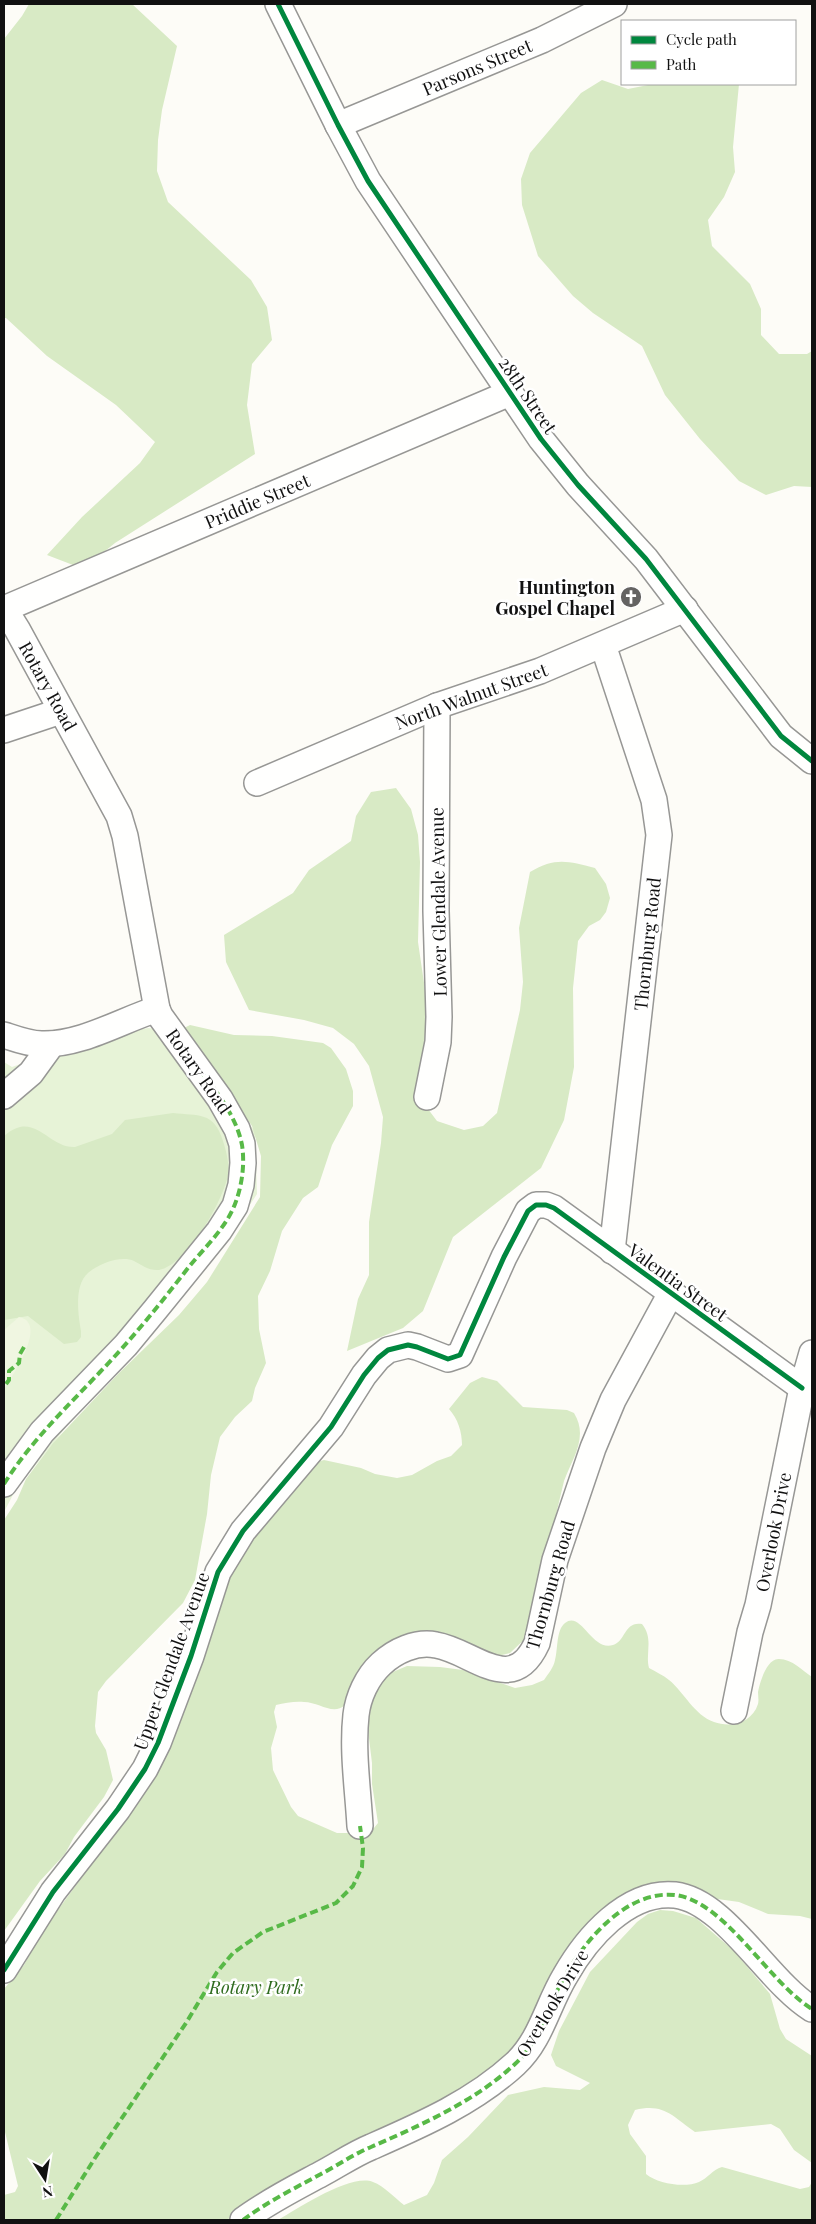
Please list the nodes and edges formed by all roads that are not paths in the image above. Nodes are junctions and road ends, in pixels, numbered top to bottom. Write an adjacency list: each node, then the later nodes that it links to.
1 (278, 4): 3 (street, 28th Street)
2 (614, 4): 3 (street, Parsons Street)
3 (338, 125): 4 (street, 28th Street)
4 (510, 394): 5 (street, Priddie Street); 6 (street, 28th Street)
5 (4, 609): 9 (street, Rotary Road)
6 (684, 609): 7 (street, North Walnut Street); 11 (street, 28th Street)
7 (603, 645): 8 (street, North Walnut Street); 19 (street, Thornburg Road)
8 (437, 706): 12 (street, North Walnut Street); 17 (street, Lower Glendale Avenue)
9 (61, 711): 10 (street); 13 (street, Rotary Road)
10 (4, 730)
11 (812, 761)
12 (257, 783)
13 (157, 1009): 15 (street); 23 (street, Rotary Road)
14 (4, 1035): 15 (street)
15 (52, 1044): 16 (street)
16 (4, 1096)
17 (427, 1097)
18 (536, 1205): 19 (street, Valentia Street); 26 (street, Upper Glendale Avenue)
19 (612, 1252): 20 (street, Valentia Street)
20 (671, 1293): 22 (street, Valentia Street); 25 (street, Thornburg Road)
21 (812, 1353): 22 (street, Overlook Drive)
22 (802, 1388): 24 (street, Overlook Drive)
23 (4, 1484)
24 (734, 1711)
25 (360, 1826)
26 (4, 1970)
27 (812, 2009): 28 (street, Overlook Drive)
28 (244, 2220)

